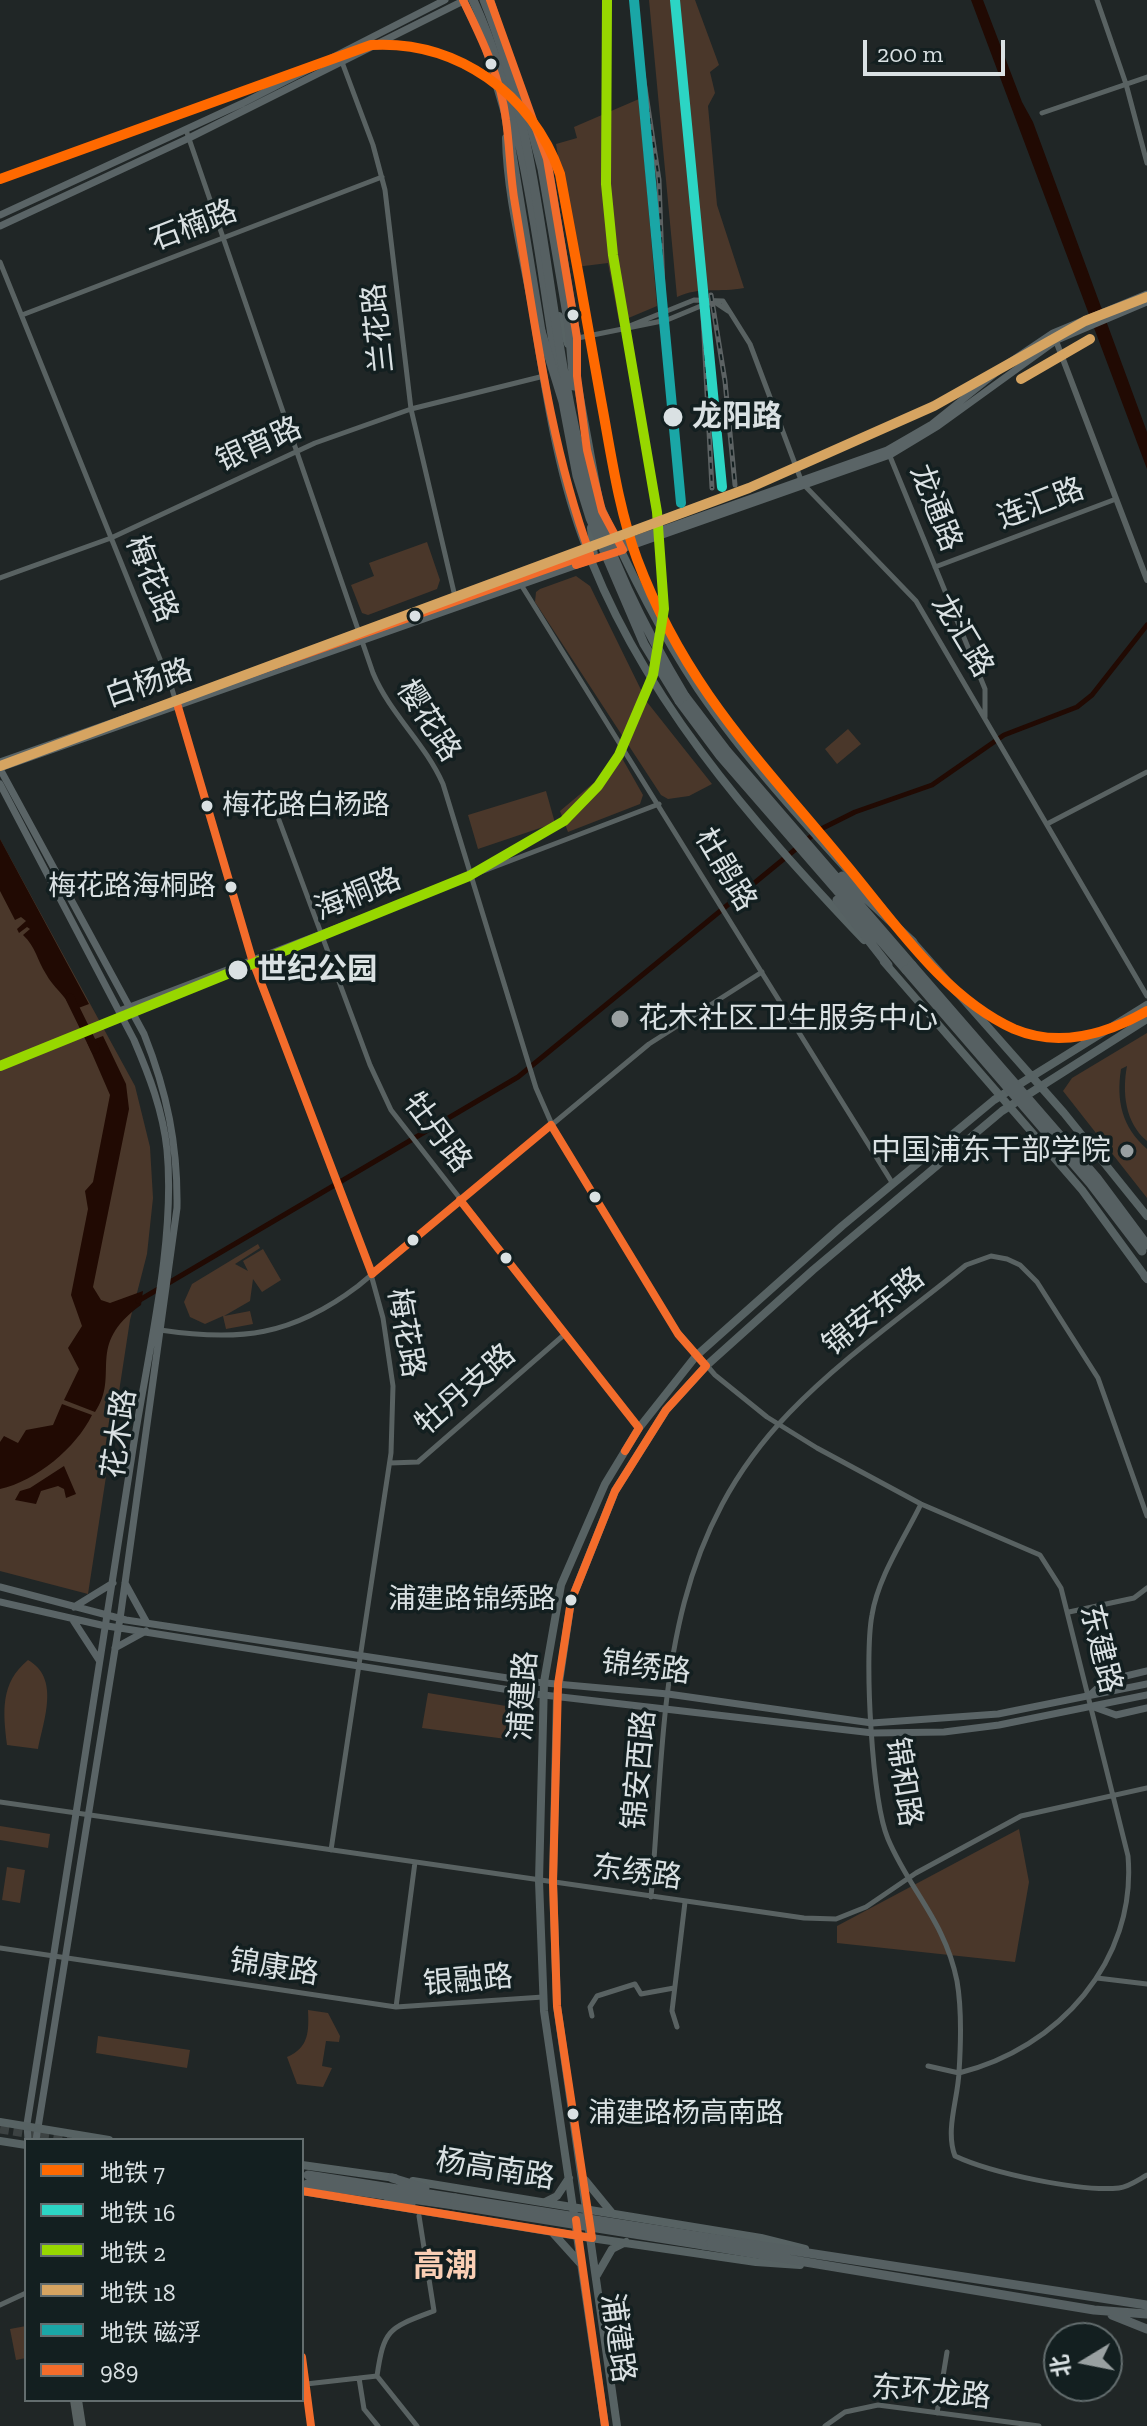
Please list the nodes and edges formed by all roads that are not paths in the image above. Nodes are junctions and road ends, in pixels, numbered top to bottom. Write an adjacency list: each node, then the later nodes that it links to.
1 (445, 0): 6 (main road)
2 (464, 0): 6 (main road); 11 (main road)
3 (473, 0): 30 (highway, bridge)
4 (487, 0): 9 (main road); 32 (highway, bridge)
5 (1097, 0): 8 (street)
6 (340, 58): 12 (main road); 14 (street, 兰花路)
7 (1147, 77): 8 (street)
8 (1126, 84): 10 (street); 13 (street)
9 (525, 104): 23 (main road); 26 (main road); 32 (highway, bridge)
10 (1042, 113)
11 (506, 117): 24 (main road); 28 (main road); 30 (highway, bridge)
12 (187, 134): 15 (main road); 16 (main road); 17 (street, 樱花路)
13 (1147, 163)
14 (382, 177): 17 (street, 石楠路); 31 (street, 兰花路)
15 (0, 215)
16 (0, 226)
17 (224, 238): 22 (street, 石楠路); 33 (street, 樱花路)
18 (0, 262): 22 (street, 梅花路)
19 (1147, 294): 21 (main road, 白杨路)
20 (1147, 302): 21 (main road, 白杨路)
21 (1105, 314): 25 (main road, 白杨路)
22 (22, 315): 38 (street, 梅花路)
23 (559, 316): 26 (main road); 27 (main road); 37 (main road)
24 (549, 330): 29 (main road); 40 (main road)
25 (1055, 337): 34 (main road, 白杨路); 36 (street)
26 (577, 338): 27 (main road); 35 (street, 龙汇路)
27 (574, 363): 37 (main road)
28 (544, 376): 29 (main road); 31 (street, 银宵路)
29 (549, 399): 40 (main road)
30 (563, 402): 47 (highway, bridge)
31 (411, 409): 33 (street, 银宵路); 45 (street, 兰花路)
32 (576, 425): 47 (highway, bridge)
33 (296, 450): 38 (street, 银宵路); 46 (street, 樱花路)
34 (888, 452): 35 (main road, 白杨路); 41 (street, 龙通路)
35 (803, 484): 39 (main road, 白杨路); 49 (street, 龙汇路)
36 (1116, 499): 41 (street, 连汇路); 43 (street)
37 (600, 505): 39 (main road)
38 (111, 538): 42 (street, 银宵路); 48 (street, 梅花路)
39 (622, 547): 40 (main road, 白杨路); 56 (main road)
40 (593, 555): 44 (main road, 白杨路); 56 (main road)
41 (935, 567): 49 (street, 龙通路)
42 (0, 578)
43 (1147, 580)
44 (519, 582): 45 (main road, 白杨路); 46 (main road, 白杨路); 53 (street, 杜鹃路)
45 (456, 601): 46 (main road, 白杨路)
46 (361, 638): 48 (main road, 白杨路); 58 (street, 樱花路)
47 (682, 698): 56 (highway); 56 (highway)
48 (177, 703): 50 (main road, 白杨路); 61 (street, 梅花路)
49 (985, 718): 55 (street, 龙汇路)
50 (0, 767): 66 (main road, 花木路)
51 (1147, 772): 55 (street)
52 (0, 784): 67 (main road, 花木路)
53 (659, 804): 58 (street, 海桐路); 63 (street, 杜鹃路)
54 (279, 820): 59 (street, 牡丹路)
55 (1047, 824): 64 (street, 龙汇路)
56 (796, 837): 57 (highway); 57 (main road)
57 (810, 853): 60 (highway); 62 (highway); 77 (highway, bridge)
58 (471, 875): 59 (street, 海桐路); 73 (street, 樱花路)
59 (320, 934): 61 (street, 海桐路); 75 (street, 牡丹路)
60 (913, 942): 69 (main road)
61 (252, 959): 66 (street, 海桐路); 78 (street, 梅花路)
62 (888, 965): 71 (main road)
63 (762, 972): 73 (street); 74 (street, 杜鹃路)
64 (1147, 996)
65 (1147, 1005): 69 (main road, 浦建路)
66 (130, 1006): 67 (street, 海桐路); 80 (main road, 花木路)
67 (119, 1010): 80 (main road, 花木路)
68 (1147, 1019): 70 (main road, 浦建路)
69 (1030, 1076): 70 (main road); 71 (main road, 浦建路)
70 (1040, 1086): 72 (main road, 浦建路); 76 (main road)
71 (999, 1096): 72 (main road); 74 (main road, 浦建路)
72 (1009, 1106): 79 (main road); 83 (main road, 浦建路)
73 (551, 1125): 75 (street); 82 (street, 樱花路)
74 (893, 1184): 82 (main road, 浦建路)
75 (460, 1200): 78 (street); 81 (street, 牡丹路)
76 (1147, 1216)
77 (1145, 1252)
78 (372, 1274): 80 (street); 86 (street, 梅花路)
79 (1146, 1278)
80 (154, 1330): 89 (main road, 花木路); 90 (main road, 花木路)
81 (565, 1334): 85 (street, 牡丹路); 86 (street, 牡丹支路)
82 (696, 1356): 83 (street, 东建路); 85 (main road, 浦建路)
83 (706, 1366): 84 (street, 东建路); 106 (main road, 浦建路)
84 (779, 1425): 87 (street, 东建路); 88 (street, 锦安东路); 108 (street, 锦安东路)
85 (639, 1428): 105 (main road, 浦建路)
86 (390, 1463): 101 (street, 梅花路)
87 (921, 1504): 95 (street, 东建路); 116 (street, 锦和路)
88 (1147, 1516)
89 (125, 1582): 98 (main road, 花木路); 99 (main road)
90 (113, 1583): 94 (main road); 97 (main road, 花木路)
91 (0, 1587): 94 (main road, 锦绣路)
92 (1147, 1588): 95 (street)
93 (0, 1602): 96 (main road, 锦绣路)
94 (74, 1608): 97 (main road, 锦绣路)
95 (1069, 1612): 112 (street, 东建路)
96 (72, 1619): 97 (main road, 锦绣路); 102 (main road)
97 (108, 1621): 98 (main road, 锦绣路); 102 (main road, 花木路)
98 (119, 1623): 99 (main road, 锦绣路); 100 (main road, 花木路)
99 (146, 1627): 100 (main road); 101 (main road, 锦绣路); 103 (main road, 锦绣路)
100 (114, 1650): 122 (main road, 花木路)
101 (361, 1655): 103 (street, 梅花路); 105 (main road, 锦绣路)
102 (100, 1661): 121 (main road, 花木路)
103 (360, 1665): 109 (main road, 锦绣路); 123 (street, 梅花路)
104 (1147, 1671): 112 (main road)
105 (544, 1682): 106 (main road, 锦绣路); 109 (main road, 浦建路)
106 (558, 1684): 108 (main road, 锦绣路); 111 (main road, 浦建路)
107 (1147, 1684): 112 (main road, 锦绣路)
108 (668, 1694): 114 (street, 锦安西路); 116 (main road, 锦绣路)
109 (545, 1695): 111 (main road, 锦绣路); 126 (main road, 浦建路)
110 (1147, 1695): 113 (main road, 锦绣路)
111 (557, 1696): 114 (main road, 锦绣路); 127 (main road, 浦建路)
112 (1089, 1696): 113 (street, 东建路); 116 (main road, 锦绣路)
113 (1091, 1706): 115 (main road); 117 (main road, 锦绣路); 119 (street, 东建路)
114 (667, 1708): 117 (main road, 锦绣路); 128 (street, 锦安西路)
115 (1147, 1708)
116 (872, 1723): 117 (street, 锦和路)
117 (873, 1733): 125 (street, 锦和路)
118 (1147, 1788): 119 (street, 东绣路)
119 (1114, 1794): 125 (street, 东绣路); 133 (street, 东建路)
120 (0, 1802): 121 (street, 东绣路)
121 (75, 1813): 122 (street, 东绣路); 131 (main road, 花木路)
122 (86, 1814): 123 (street, 东绣路); 132 (main road, 花木路)
123 (331, 1850): 124 (street, 东绣路)
124 (415, 1862): 126 (street, 东绣路); 137 (street)
125 (909, 1878): 129 (street, 东绣路); 141 (street, 锦和路)
126 (539, 1881): 127 (street, 东绣路); 136 (main road, 浦建路)
127 (553, 1882): 128 (street, 东绣路); 153 (main road, 浦建路)
128 (651, 1897): 129 (street, 东绣路)
129 (685, 1902): 135 (street)
130 (0, 1948): 131 (street, 锦康路)
131 (53, 1957): 132 (street, 锦康路); 143 (main road, 花木路)
132 (63, 1958): 137 (street, 锦康路); 143 (main road, 花木路)
133 (1097, 1978): 134 (street); 141 (street, 东建路)
134 (1147, 1984)
135 (674, 1988): 138 (street); 139 (street)
136 (544, 1997): 137 (street, 银融路); 152 (main road, 浦建路)
137 (396, 2007)
138 (592, 2016)
139 (677, 2027)
140 (928, 2066): 141 (street)
141 (959, 2073): 150 (street, 锦和路)
142 (0, 2122): 143 (main road)
143 (32, 2128): 144 (main road, 花木路); 145 (main road, 花木路); 146 (main road)
144 (28, 2138)
145 (35, 2138)
146 (96, 2138)
147 (0, 2141): 148 (main road)
148 (24, 2142)
149 (304, 2165): 151 (main road, 杨高南路)
150 (1147, 2175)
151 (392, 2178): 155 (highway); 156 (main road, 杨高南路)
152 (570, 2178): 156 (main road); 158 (main road, 浦建路)
153 (583, 2178): 159 (main road, 浦建路); 160 (main road)
154 (306, 2183): 155 (highway, 杨高南路); 157 (main road, 杨高南路)
155 (455, 2202): 157 (highway); 165 (highway, 杨高南路, bridge)
156 (543, 2203): 158 (main road, 杨高南路)
157 (386, 2204): 162 (main road, 杨高南路)
158 (574, 2208): 159 (main road, 杨高南路); 163 (main road, 浦建路)
159 (588, 2209): 160 (main road, 杨高南路); 164 (main road, 浦建路)
160 (613, 2213): 167 (main road, 杨高南路)
161 (419, 2216): 180 (street)
162 (551, 2231): 163 (main road, 杨高南路); 169 (main road)
163 (578, 2236): 164 (main road, 杨高南路); 169 (main road, 浦建路)
164 (592, 2238): 166 (main road, 杨高南路); 170 (main road, 浦建路)
165 (703, 2241): 167 (highway, 杨高南路); 168 (highway, 杨高南路)
166 (626, 2242): 168 (main road, 杨高南路); 170 (main road)
167 (821, 2254): 172 (highway, 杨高南路)
168 (820, 2265): 174 (highway, 杨高南路)
169 (582, 2267): 189 (main road, 浦建路)
170 (597, 2276): 190 (main road, 浦建路)
171 (24, 2294): 173 (street)
172 (1147, 2302)
173 (0, 2305)
174 (1094, 2310): 175 (highway, 杨高南路); 176 (highway); 177 (highway)
175 (1147, 2314)
176 (1147, 2321)
177 (1147, 2329)
178 (947, 2352): 184 (street)
179 (304, 2370): 182 (street)
180 (377, 2376): 181 (street); 188 (street)
181 (359, 2378): 182 (street); 187 (street)
182 (306, 2384): 186 (street)
183 (76, 2402): 185 (street)
184 (937, 2413): 191 (street, 东环龙路); 192 (street, 东环龙路)
185 (80, 2426)
186 (311, 2426)
187 (378, 2426)
188 (417, 2426)
189 (605, 2426)
190 (617, 2426)
191 (825, 2426)
192 (1039, 2426)

